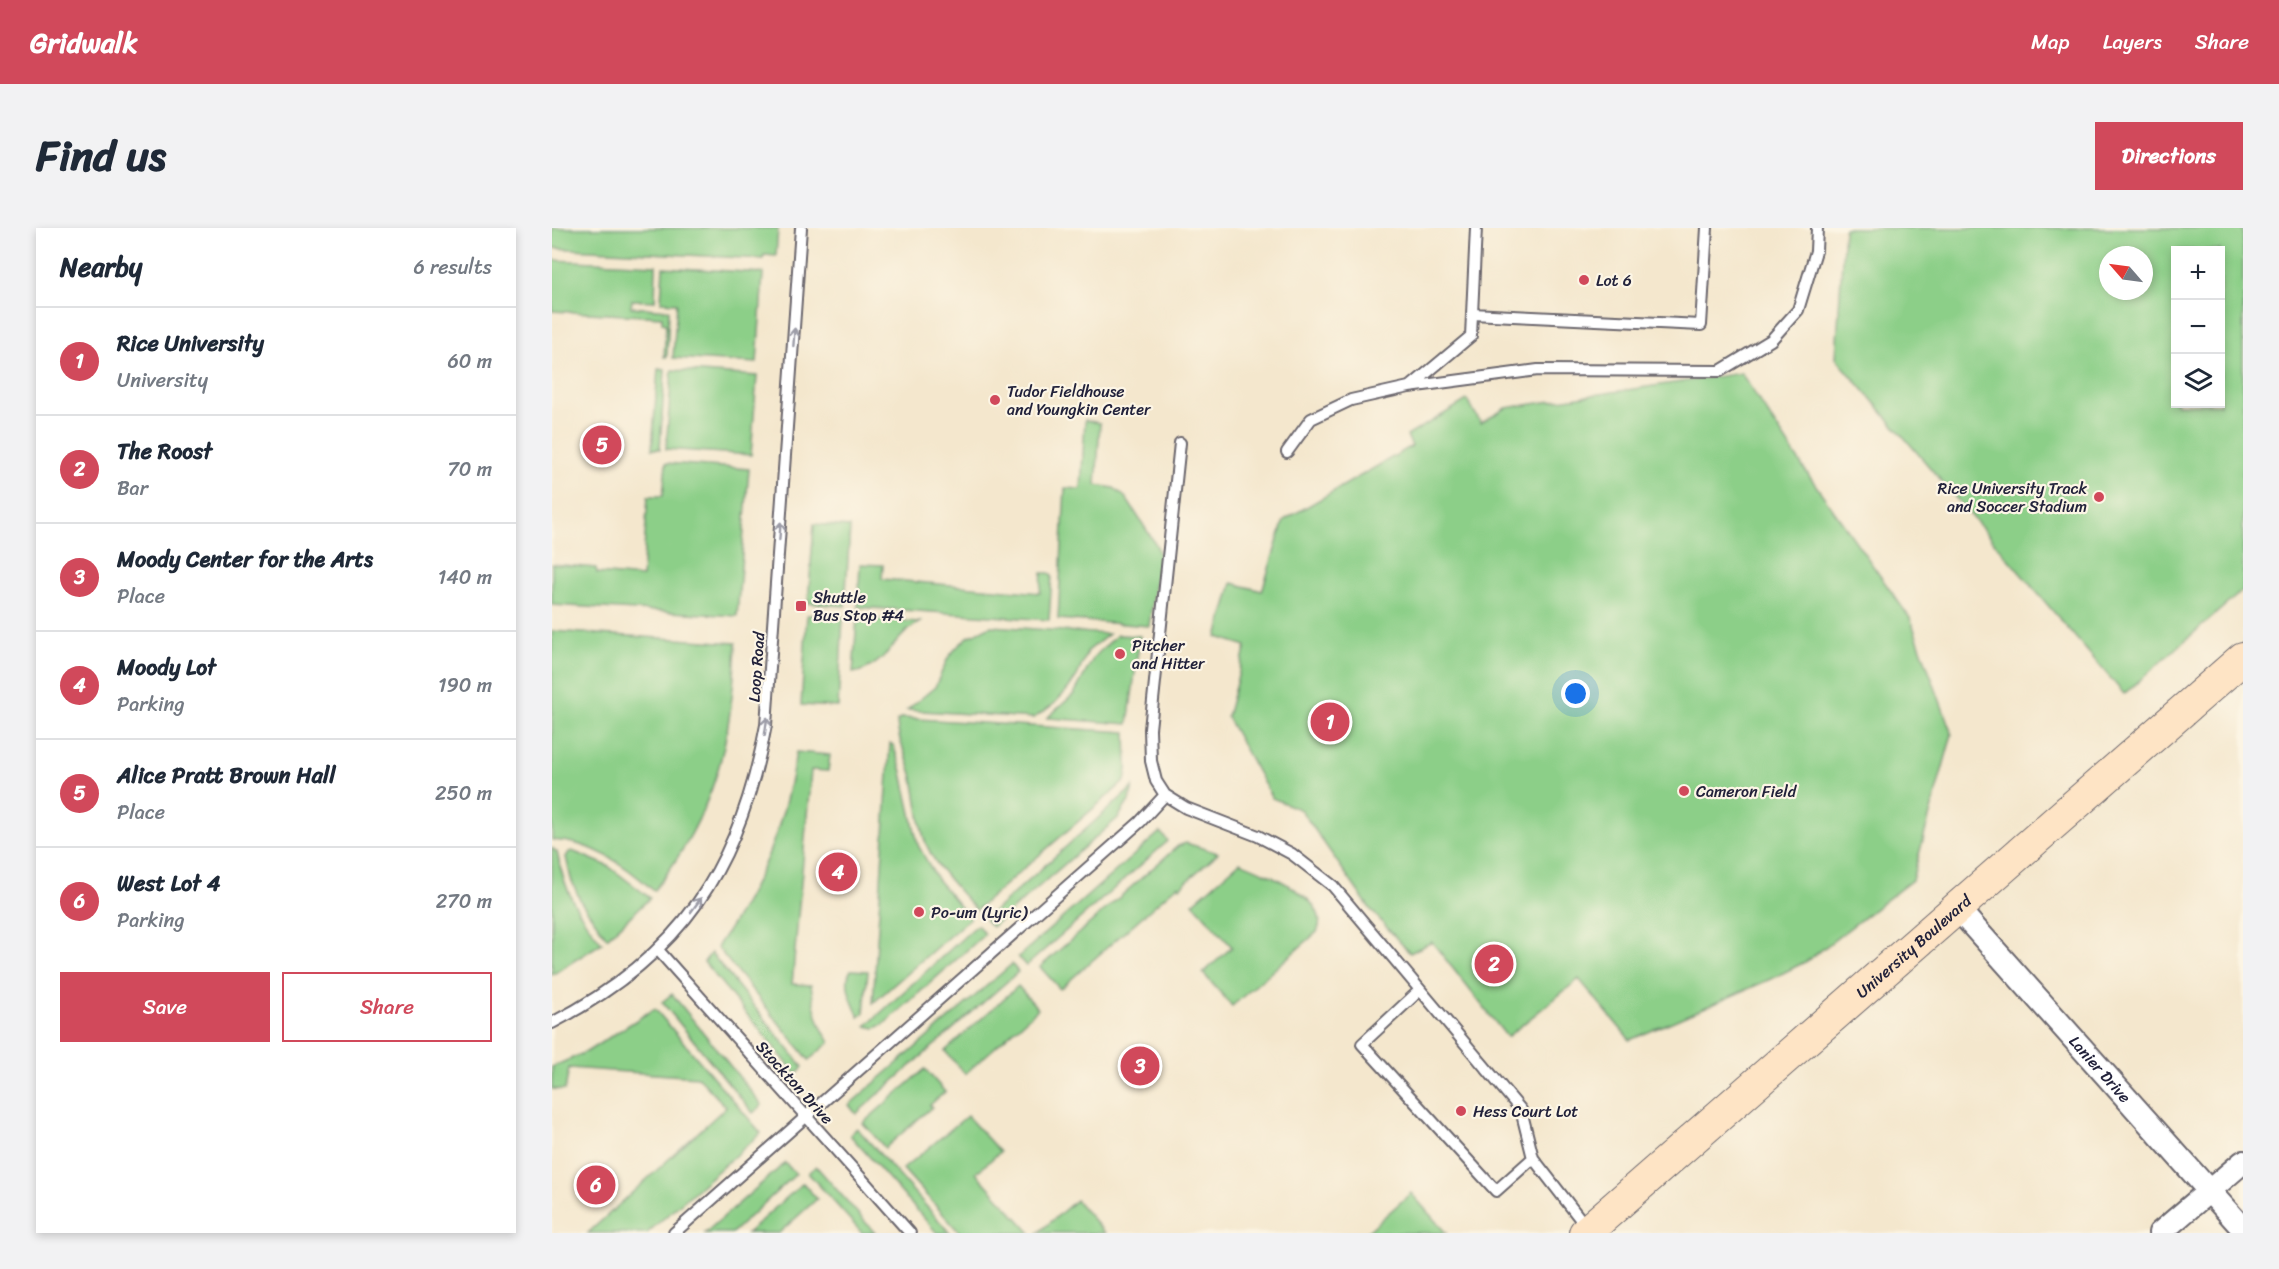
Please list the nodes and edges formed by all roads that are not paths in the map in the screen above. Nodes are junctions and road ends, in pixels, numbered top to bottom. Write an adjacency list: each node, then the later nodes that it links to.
1 (801, 228): 12 (lane, Loop Road, one-way to 1)
2 (1476, 228): 5 (lane)
3 (1707, 228): 5 (lane)
4 (1817, 228): 6 (lane)
5 (1472, 314): 6 (lane)
6 (1409, 387): 8 (lane)
7 (1180, 443): 10 (lane)
8 (1287, 452)
9 (2243, 658): 11 (main road, University Boulevard)
10 (1165, 795): 13 (lane); 15 (lane)
11 (1958, 909): 18 (street, Lanier Drive); 20 (main road, University Boulevard)
12 (658, 950): 14 (lane, Loop Road); 15 (lane, Stockton Drive)
13 (1420, 990): 16 (lane); 16 (lane)
14 (552, 1023)
15 (806, 1116): 21 (lane); 22 (lane, Stockton Drive)
16 (1533, 1158): 20 (lane)
17 (2243, 1162): 18 (street)
18 (2208, 1191): 19 (street, Lanier Drive); 23 (street)
19 (2243, 1229)
20 (1587, 1231)
21 (674, 1233)
22 (910, 1233)
23 (2160, 1233)

